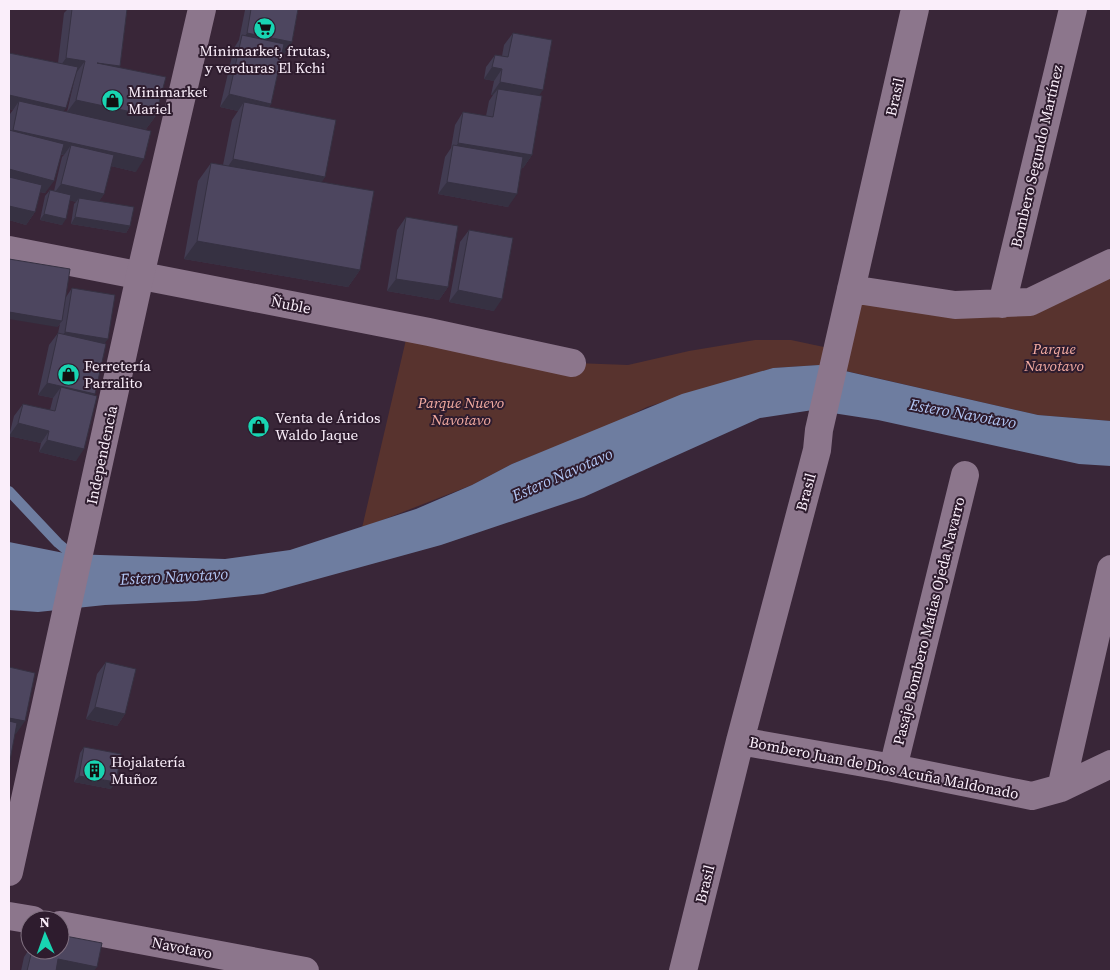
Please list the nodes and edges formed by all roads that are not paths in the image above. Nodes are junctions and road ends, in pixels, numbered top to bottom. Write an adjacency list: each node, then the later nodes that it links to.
1 (202, 9): 6 (street, Independencia)
2 (916, 9): 7 (street, Brasil)
3 (1073, 9): 8 (street, Bombero Segundo Martínez)
4 (9, 250): 6 (street, Ñuble)
5 (1111, 264): 8 (street)
6 (140, 276): 9 (street, Ñuble); 16 (street, Independencia)
7 (852, 289): 8 (street); 12 (street, Brasil)
8 (1002, 304)
9 (572, 363)
10 (965, 475): 14 (street, Pasaje Bombero Matias Ojeda Navarro)
11 (1111, 569): 15 (street)
12 (740, 741): 14 (street, Bombero Juan de Dios Acuña Maldonado); 19 (street, Brasil)
13 (1111, 764): 15 (street, Bombero Juan de Dios Acuña Maldonado)
14 (892, 768): 15 (street, Bombero Juan de Dios Acuña Maldonado)
15 (1061, 788)
16 (9, 872)
17 (70, 927): 18 (street, Navotavo)
18 (304, 971)
19 (683, 971)

